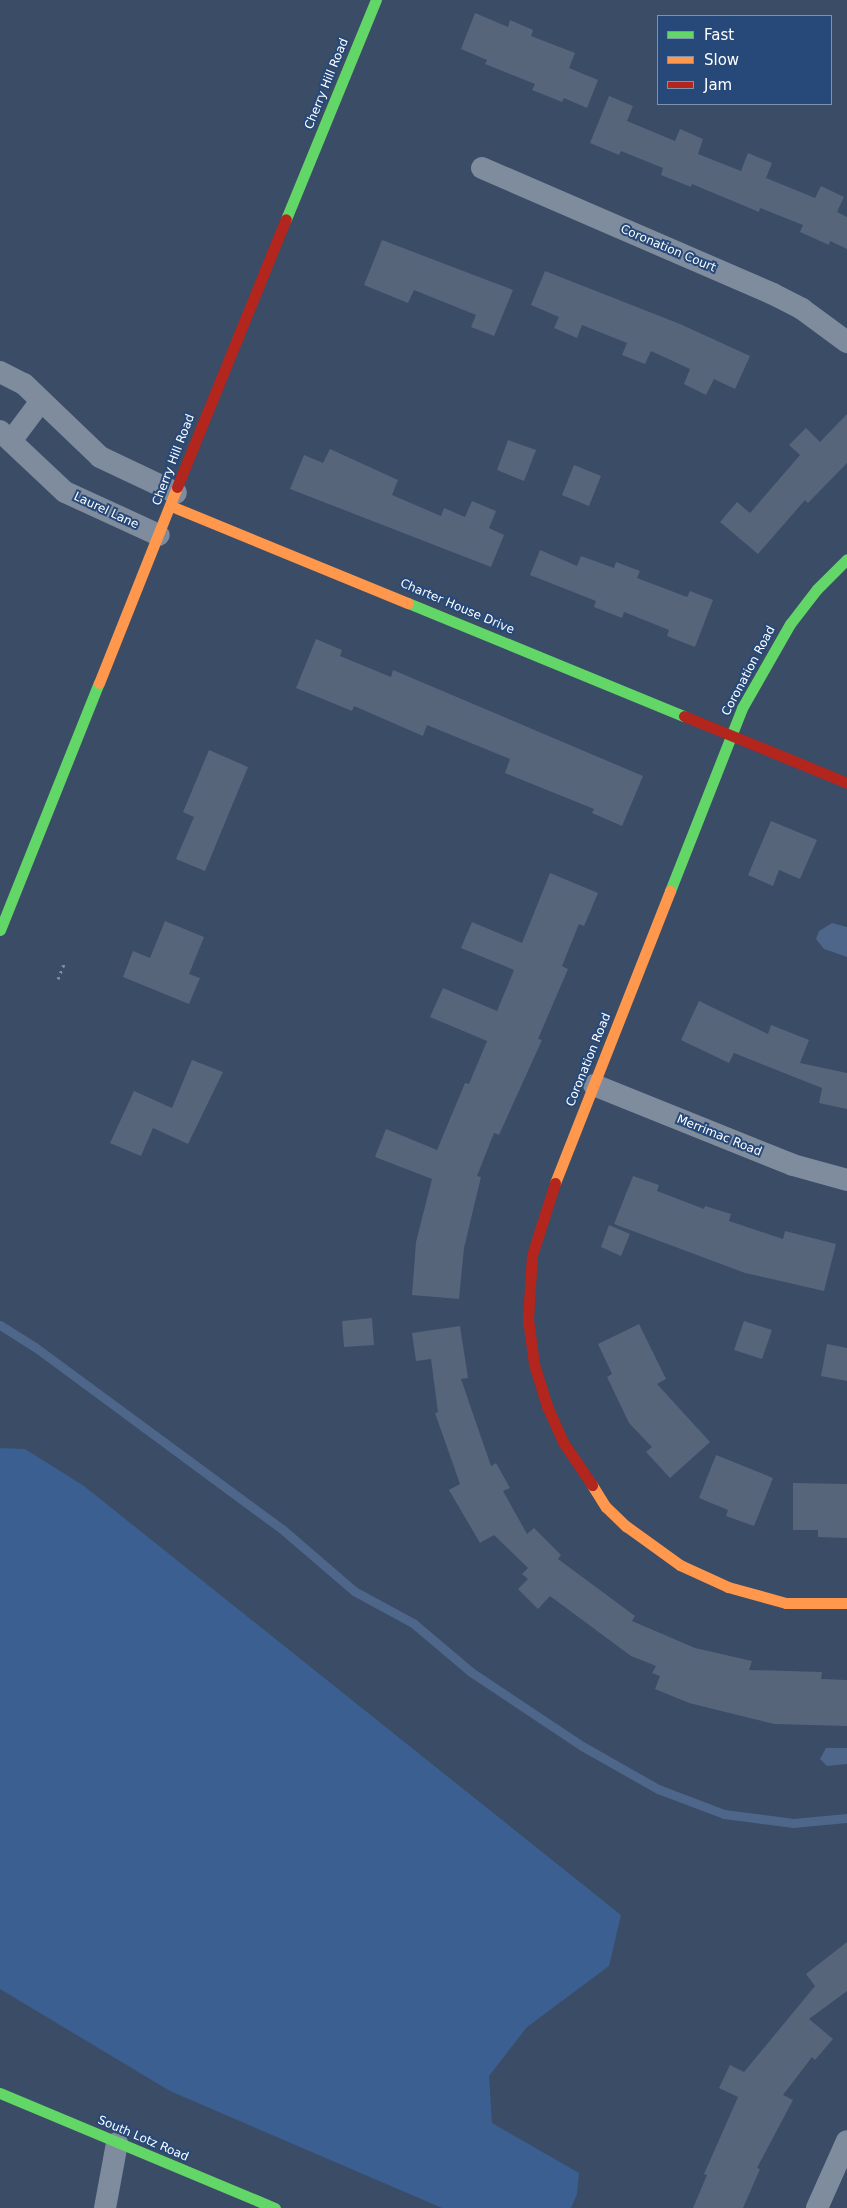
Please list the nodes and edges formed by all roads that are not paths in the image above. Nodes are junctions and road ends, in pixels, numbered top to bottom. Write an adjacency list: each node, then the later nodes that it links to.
1 (376, 0): 7 (street, Cherry Hill Road)
2 (482, 168): 3 (street, Coronation Court)
3 (847, 342)
4 (0, 372): 5 (street)
5 (41, 401): 6 (street, Laurel Lane); 7 (street)
6 (5, 436): 8 (street, Laurel Lane)
7 (173, 499): 8 (street, Cherry Hill Road); 10 (street, Charter House Drive)
8 (159, 535): 12 (street, Cherry Hill Road)
9 (847, 559): 10 (street, Coronation Road)
10 (731, 736): 11 (street, Charter House Drive); 13 (street, Coronation Road)
11 (847, 783)
12 (0, 930)
13 (594, 1085): 14 (street, Merrimac Road); 15 (street, Coronation Road)
14 (847, 1180)
15 (847, 1603)
16 (0, 2093): 18 (street, South Lotz Road)
17 (847, 2141): 21 (street)
18 (116, 2143): 19 (street); 20 (street, South Lotz Road)
19 (104, 2208)
20 (275, 2208)
21 (817, 2208)

